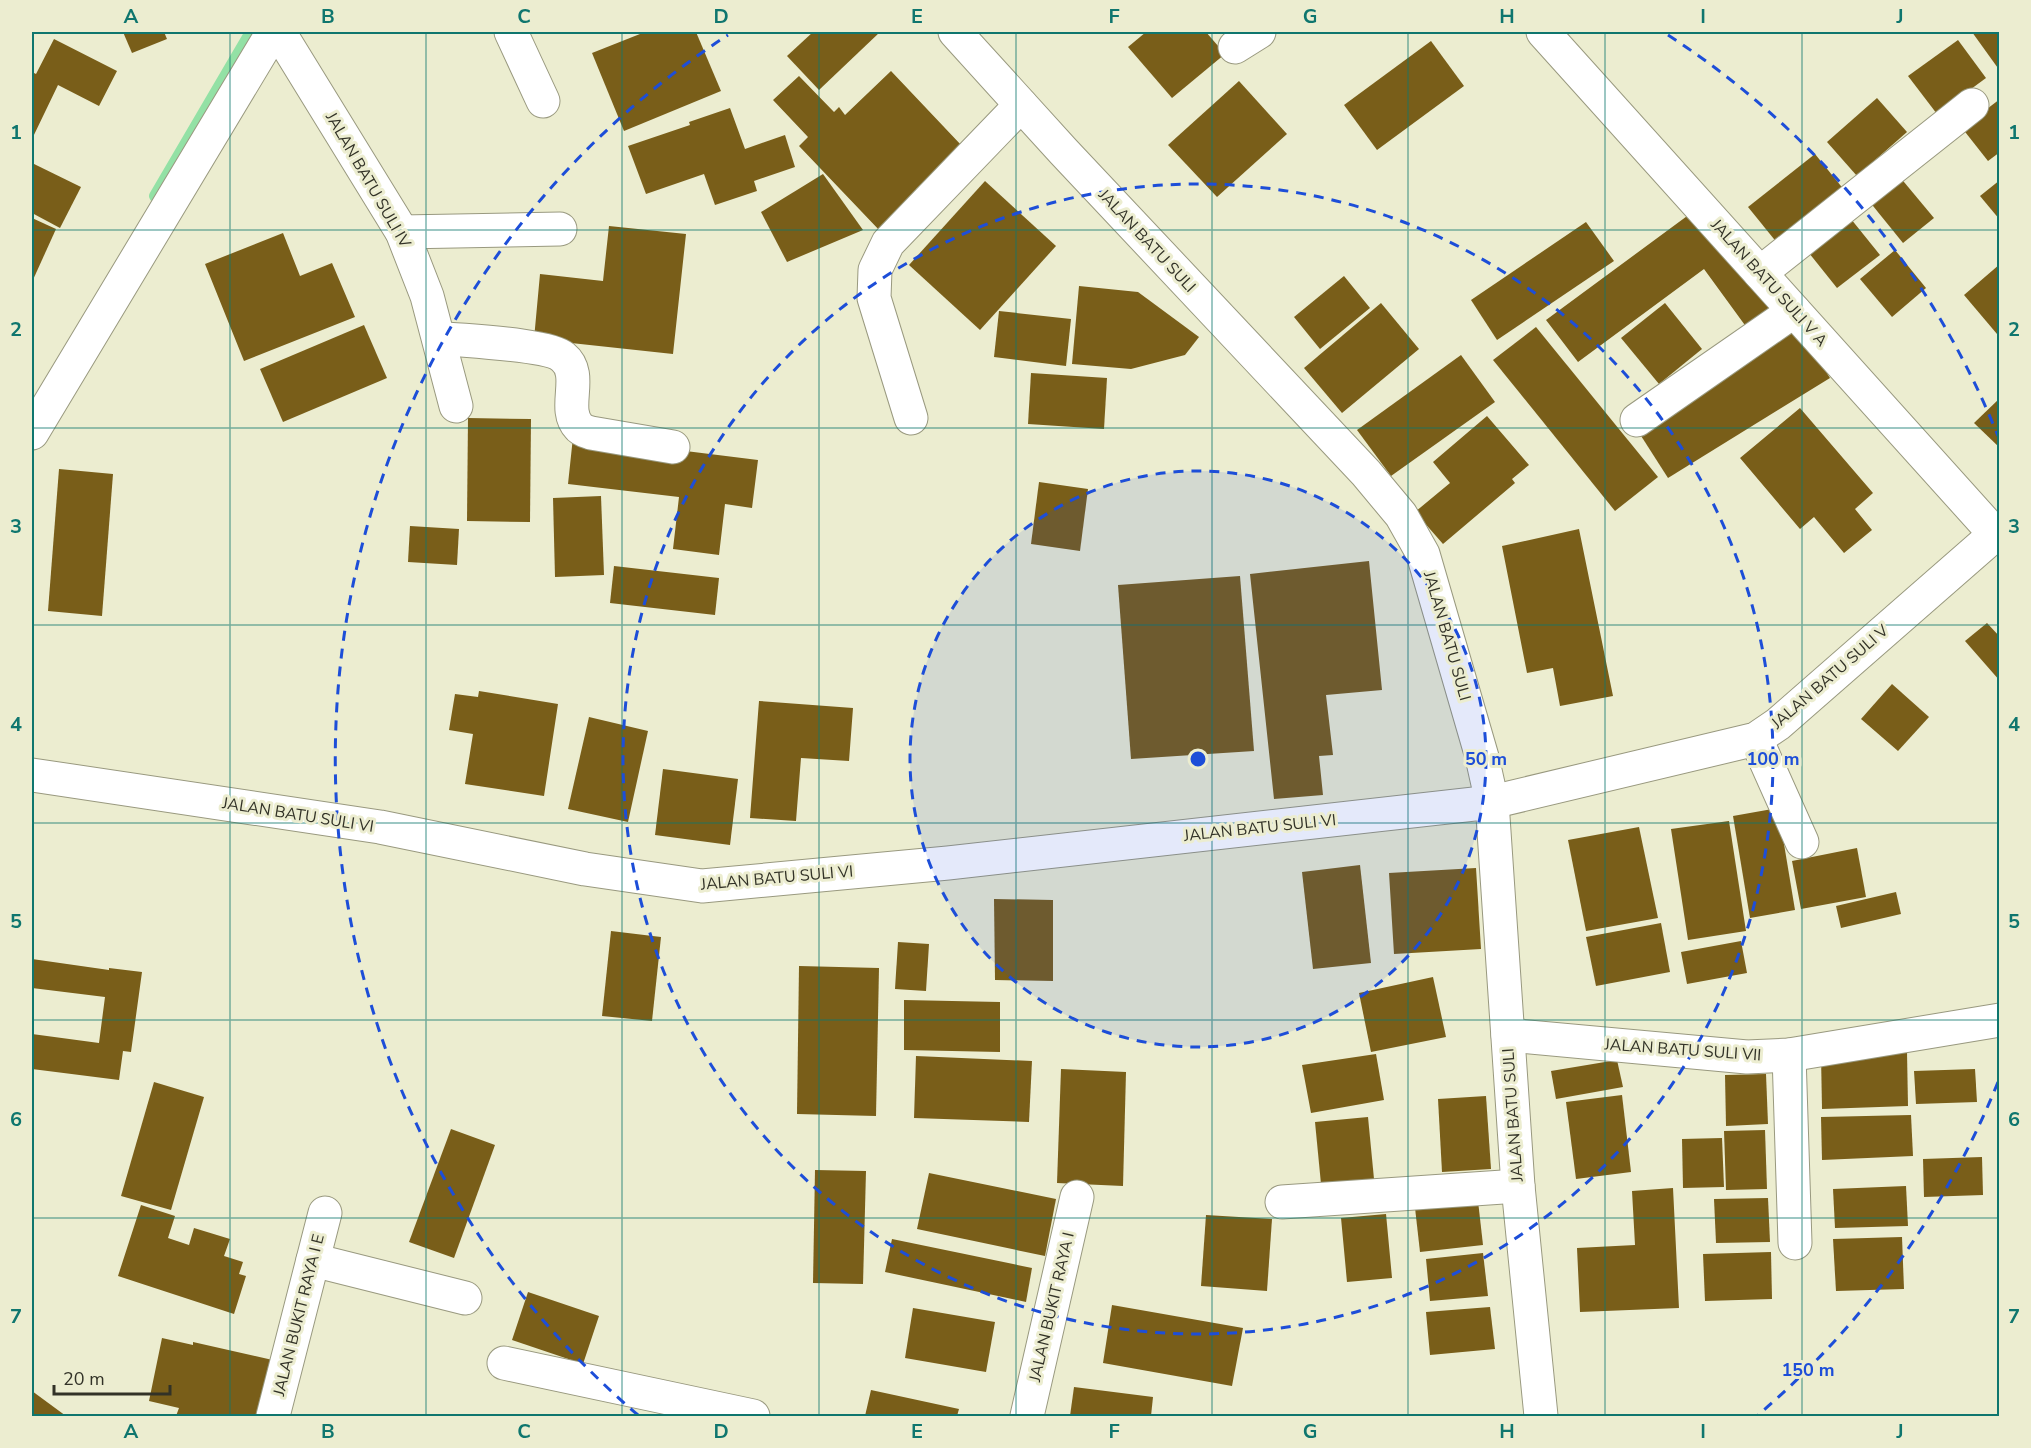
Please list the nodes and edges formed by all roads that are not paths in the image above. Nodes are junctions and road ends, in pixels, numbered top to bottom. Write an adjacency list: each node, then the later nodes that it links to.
1 (273, 32): 17 (street)
2 (279, 32): 10 (street, JALAN BATU SULI IV)
3 (511, 32): 6 (street)
4 (955, 32): 7 (street, JALAN BATU SULI)
5 (1543, 32): 11 (street, JALAN BATU SULI V A)
6 (543, 101)
7 (1021, 105): 15 (street); 22 (street, JALAN BATU SULI)
8 (1972, 105): 11 (street)
9 (560, 229): 10 (street)
10 (402, 232): 13 (street, JALAN BATU SULI IV)
11 (1760, 273): 12 (street, JALAN BATU SULI V A)
12 (1794, 311): 16 (street); 19 (street, JALAN BATU SULI V A)
13 (439, 338): 14 (street, JALAN BATU SULI IV); 18 (street)
14 (456, 406)
15 (911, 418)
16 (1637, 420)
17 (32, 433)
18 (673, 447)
19 (1997, 532): 20 (street, JALAN BATU SULI V)
20 (1756, 739): 22 (street, JALAN BATU SULI V); 23 (street)
21 (32, 775): 22 (street, JALAN BATU SULI VI)
22 (1492, 802): 25 (street, JALAN BATU SULI)
23 (1802, 842)
24 (2000, 1020): 26 (street, JALAN BATU SULI VII)
25 (1508, 1035): 26 (street, JALAN BATU SULI VII); 27 (street, JALAN BATU SULI)
26 (1789, 1055): 31 (street)
27 (1518, 1186): 29 (street); 38 (street, JALAN BATU SULI)
28 (1077, 1197): 37 (street, JALAN BUKIT RAYA I)
29 (1282, 1202)
30 (325, 1214): 32 (street, JALAN BUKIT RAYA I E)
31 (1795, 1243)
32 (313, 1260): 33 (street); 35 (street, JALAN BUKIT RAYA I E)
33 (465, 1299)
34 (504, 1363): 36 (street)
35 (273, 1416)
36 (753, 1416)
37 (1027, 1416)
38 (1541, 1416)

